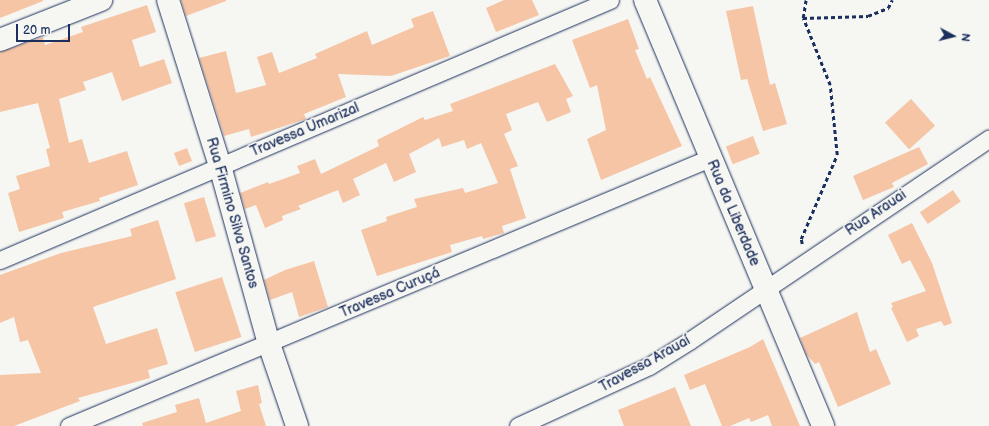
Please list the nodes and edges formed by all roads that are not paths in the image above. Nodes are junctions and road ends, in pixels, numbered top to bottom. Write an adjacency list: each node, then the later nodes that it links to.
1 (101, 0): 5 (street)
2 (168, 0): 8 (street, Rua Firmino Silva Santos)
3 (610, 0): 8 (street, Travessa Umarizal)
4 (645, 0): 7 (street, Rua da Liberdade)
5 (0, 40)
6 (989, 139): 10 (street, Rua Arauai)
7 (710, 158): 10 (street, Rua da Liberdade); 11 (street, Travessa Curuçá)
8 (220, 166): 9 (street, Travessa Umarizal); 11 (street, Rua Firmino Silva Santos)
9 (0, 260)
10 (765, 290): 14 (street, Travessa Arauaí); 15 (street, Rua da Liberdade)
11 (268, 344): 12 (street, Travessa Curuçá); 13 (street, Rua Firmino Silva Santos)
12 (69, 426)
13 (297, 426)
14 (518, 426)
15 (823, 426)

